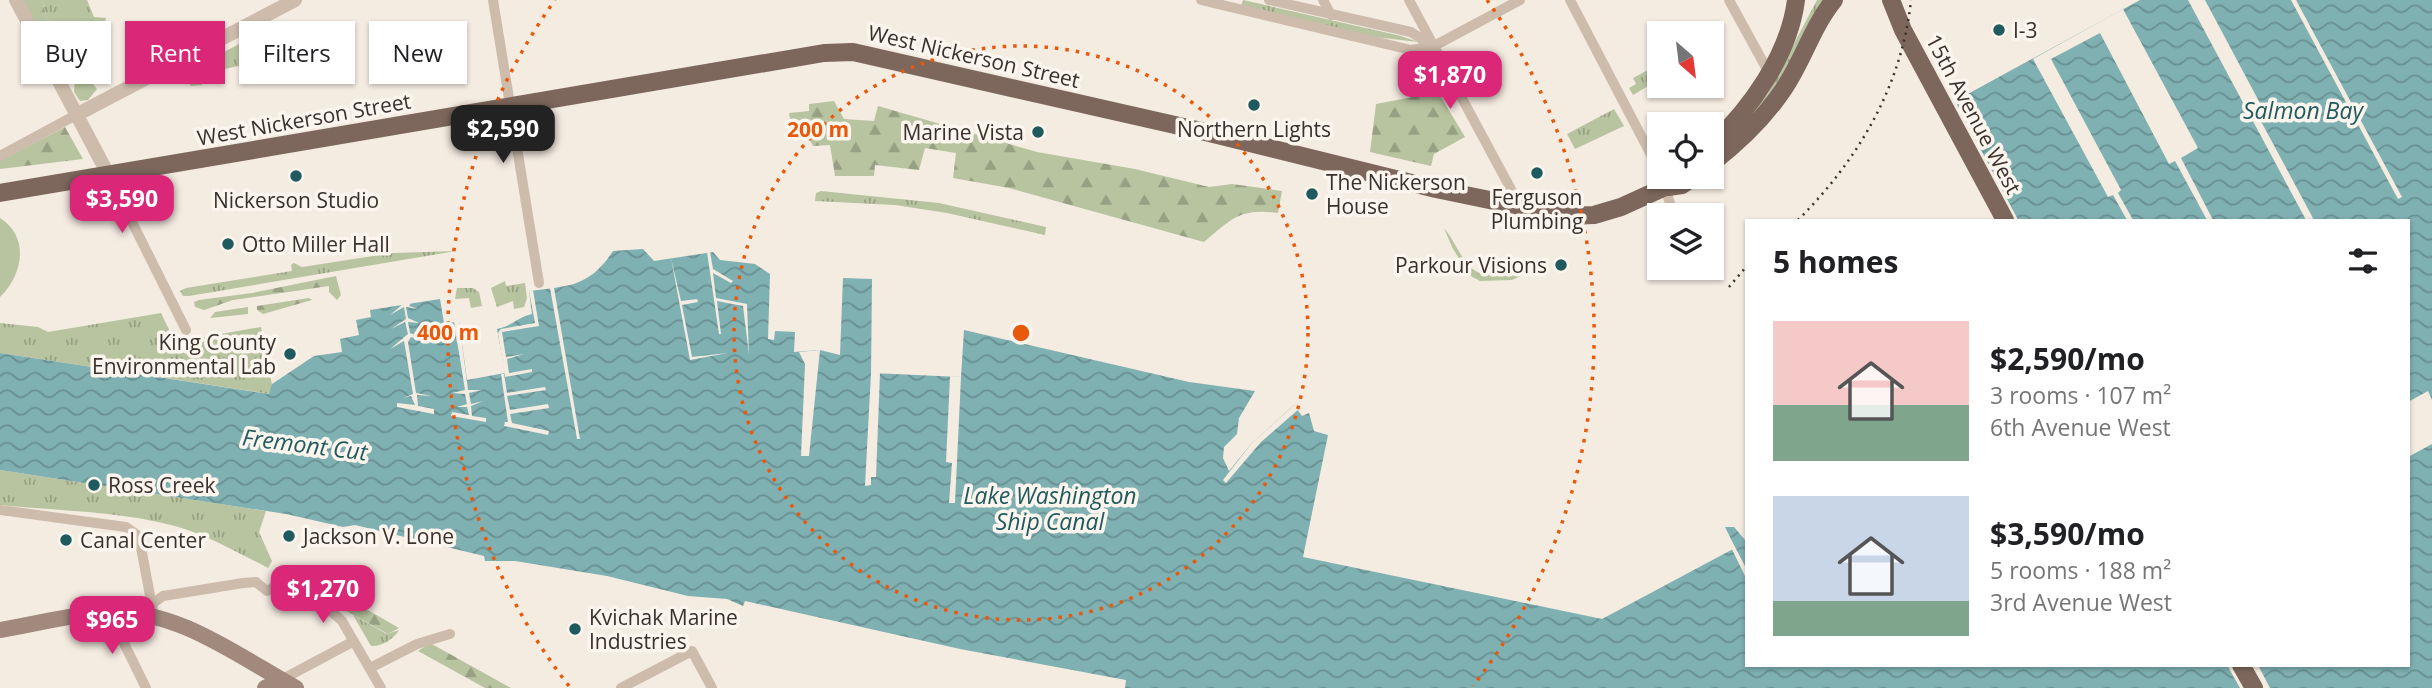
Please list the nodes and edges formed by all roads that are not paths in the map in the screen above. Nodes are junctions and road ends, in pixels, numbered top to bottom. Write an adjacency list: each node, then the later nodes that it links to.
1 (16, 0): 20 (street)
2 (295, 0): 20 (street)
3 (493, 0): 19 (street)
4 (1200, 0): 17 (street)
5 (1269, 0): 15 (street)
6 (1323, 0): 15 (street)
7 (1409, 0): 17 (street)
8 (1520, 0): 17 (street)
9 (1570, 0): 22 (street)
10 (1729, 0): 18 (street)
11 (1796, 0): 18 (main road)
12 (1834, 0): 23 (main road)
13 (1883, 0): 16 (main road, 15th Avenue West)
14 (1891, 0): 16 (main road, 15th Avenue West)
15 (1331, 15): 17 (street)
16 (1903, 30): 29 (main road, 15th Avenue West)
17 (1434, 46): 28 (street)
18 (1769, 74): 21 (main road)
19 (510, 107): 25 (main road, West Nickerson Street); 28 (main road, West Nickerson Street); 30 (street)
20 (76, 115): 24 (street); 25 (street)
21 (1724, 131)
22 (1647, 147)
23 (1724, 152)
24 (0, 156)
25 (109, 176): 27 (main road, West Nickerson Street); 31 (street)
26 (1655, 189): 28 (main road, West Nickerson Street)
27 (0, 193)
28 (1520, 206)
29 (2004, 219)
30 (539, 283)
31 (186, 330)
32 (0, 510): 33 (street)
33 (153, 610): 34 (main road); 37 (street); 40 (main road)
34 (109, 612): 35 (main road); 41 (street)
35 (0, 630)
36 (450, 634): 39 (street)
37 (354, 641): 39 (street); 40 (street)
38 (2242, 667): 47 (main road)
39 (370, 668): 44 (street)
40 (281, 680): 42 (main road); 43 (main road)
41 (146, 688)
42 (265, 688)
43 (296, 688)
44 (381, 688)
45 (621, 688): 46 (street)
46 (712, 688)
47 (2254, 688)

